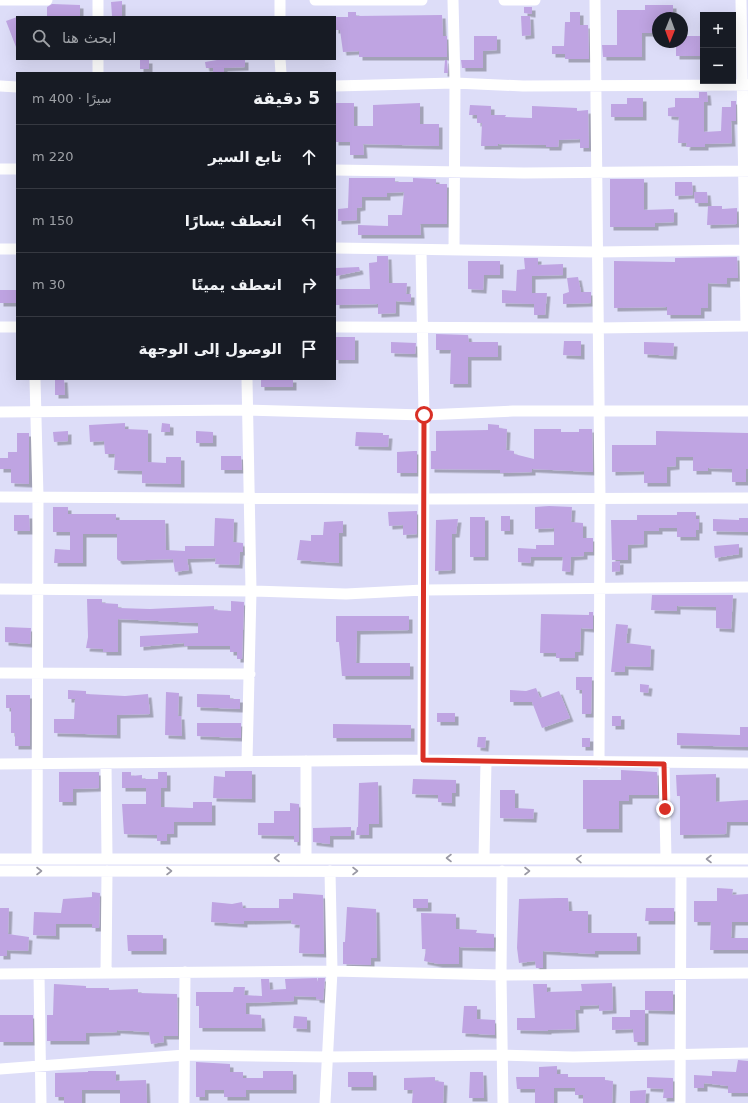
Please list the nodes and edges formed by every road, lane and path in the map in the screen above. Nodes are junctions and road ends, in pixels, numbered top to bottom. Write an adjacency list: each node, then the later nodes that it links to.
1 (0, 0): 2 (street)
2 (47, 0)
3 (98, 0): 12 (street)
4 (280, 0): 13 (street)
5 (315, 0): 6 (street)
6 (422, 0)
7 (453, 0): 18 (street)
8 (504, 0): 9 (street)
9 (535, 0)
10 (595, 0): 22 (street)
11 (741, 0): 19 (street)
12 (98, 16)
13 (280, 16)
14 (98, 60): 16 (street)
15 (280, 60): 17 (street)
16 (98, 72)
17 (280, 72)
18 (455, 84): 21 (street); 22 (street); 28 (street)
19 (745, 85): 22 (street); 27 (street)
20 (0, 86): 23 (street)
21 (336, 86)
22 (596, 86): 29 (street)
23 (16, 87)
24 (0, 169): 25 (street)
25 (16, 169)
26 (336, 170): 28 (street)
27 (746, 171): 29 (street); 35 (street)
28 (454, 173): 29 (street); 34 (street)
29 (597, 173): 36 (street)
30 (336, 248): 33 (street)
31 (0, 249): 32 (street)
32 (16, 249)
33 (421, 250): 34 (street); 41 (street)
34 (454, 250): 36 (street)
35 (747, 250): 36 (street); 37 (street)
36 (597, 252): 42 (street)
37 (747, 326): 42 (street)
38 (0, 327): 39 (street)
39 (16, 327)
40 (336, 327): 41 (street)
41 (423, 328): 42 (street); 50 (street)
42 (598, 328): 46 (street)
43 (35, 380): 49 (street)
44 (247, 380): 45 (street)
45 (248, 410): 49 (street); 50 (street); 53 (street)
46 (599, 411): 47 (street); 50 (street); 54 (street)
47 (748, 411)
48 (0, 412): 49 (street)
49 (35, 412): 52 (street)
50 (424, 415): 56 (street)
51 (0, 497): 52 (street)
52 (38, 497): 53 (street); 59 (street)
53 (249, 497): 56 (street); 61 (street)
54 (600, 498): 55 (street); 56 (street); 60 (street)
55 (748, 498)
56 (424, 499): 62 (street)
57 (748, 588): 60 (street)
58 (0, 589): 59 (street)
59 (37, 589): 61 (street); 64 (street)
60 (600, 589): 62 (street); 71 (street)
61 (251, 590): 62 (street); 65 (street)
62 (423, 590): 66 (street)
63 (0, 672): 64 (street)
64 (37, 672): 65 (street); 73 (street)
65 (250, 674): 67 (street)
66 (423, 760): 68 (street); 69 (street)
67 (247, 761): 68 (street); 70 (street)
68 (306, 761): 77 (street)
69 (486, 762): 71 (street); 78 (street)
70 (106, 763): 73 (street); 76 (street)
71 (599, 763): 74 (street)
72 (0, 764): 73 (street)
73 (37, 764): 80 (street)
74 (664, 764): 75 (street); 81 (street)
75 (748, 764)
76 (107, 858): 77 (street, one-way to 76); 80 (street)
77 (306, 858): 78 (street, one-way to 77)
78 (484, 858): 81 (street, one-way to 78)
79 (0, 859): 80 (street)
80 (36, 859)
81 (666, 859): 82 (street, one-way to 81)
82 (748, 859)
83 (0, 871): 84 (street, one-way to 84)
84 (107, 871): 86 (street, one-way to 86); 91 (street)
85 (502, 871): 86 (street, one-way to 85); 87 (street, one-way to 87); 96 (street)
86 (330, 872): 89 (street)
87 (681, 872): 88 (street); 95 (street)
88 (748, 872)
89 (332, 971): 90 (street); 96 (street); 101 (street)
90 (185, 972): 91 (street); 99 (street)
91 (106, 973): 94 (street)
92 (748, 973): 95 (street)
93 (0, 974): 94 (street)
94 (39, 974): 102 (street)
95 (680, 974): 96 (street); 98 (street)
96 (501, 975): 100 (street)
97 (748, 1053): 98 (street)
98 (680, 1054): 100 (street); 108 (street)
99 (185, 1055): 101 (street); 102 (street); 105 (street)
100 (504, 1055): 101 (street); 107 (street)
101 (328, 1057): 106 (street)
102 (40, 1067): 103 (street); 104 (street)
103 (0, 1069)
104 (41, 1103)
105 (184, 1103)
106 (325, 1103)
107 (503, 1103)
108 (680, 1103)

